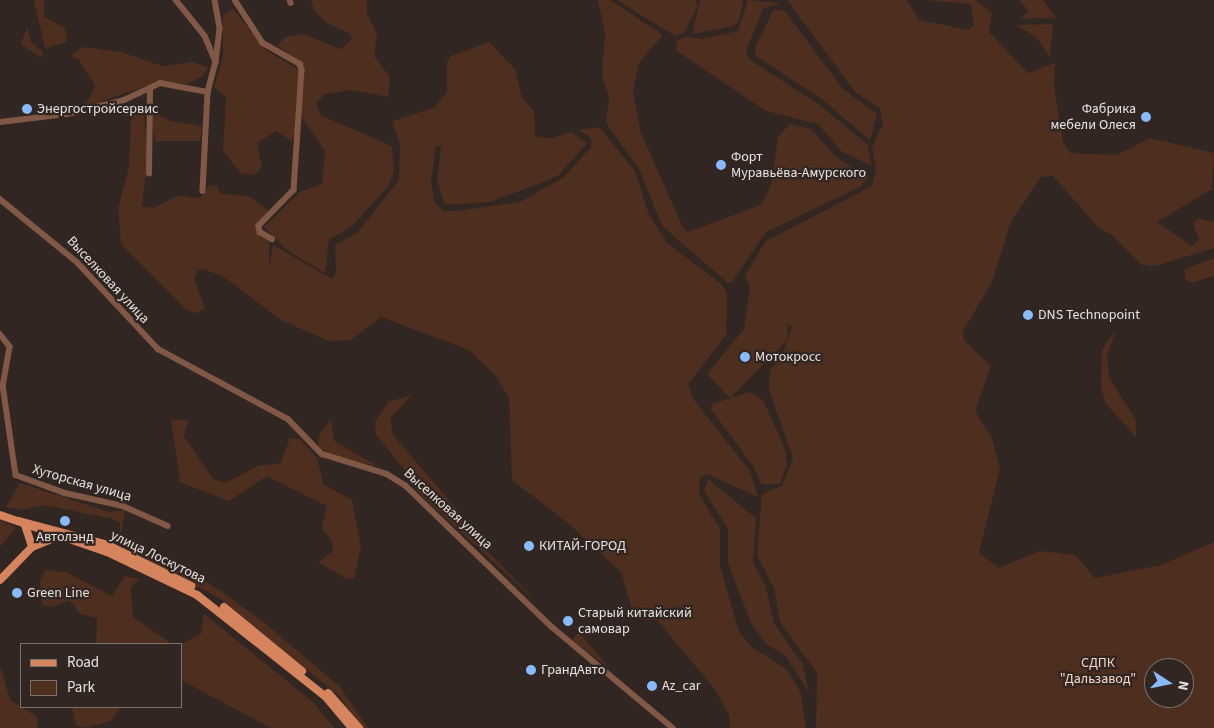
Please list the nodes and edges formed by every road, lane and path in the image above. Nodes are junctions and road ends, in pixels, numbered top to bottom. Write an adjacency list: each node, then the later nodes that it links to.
1 (176, 0): 4 (street)
2 (215, 0): 4 (street)
3 (235, 0): 11 (street)
4 (216, 62): 6 (street)
5 (150, 90): 6 (street); 7 (street); 8 (street)
6 (208, 92): 9 (street)
7 (0, 122)
8 (149, 174)
9 (203, 191)
10 (0, 199): 22 (street, Выселковая улица)
11 (272, 239)
12 (0, 334): 15 (street, Хуторская улица)
13 (0, 515): 14 (main road, улица Лоскутова)
14 (19, 521): 16 (main road, улица Лоскутова); 18 (main road)
15 (168, 526)
16 (39, 527): 17 (main road, улица Лоскутова); 18 (main road); 21 (main road, улица Лоскутова)
17 (62, 536): 18 (main road); 20 (main road, улица Лоскутова)
18 (32, 547): 19 (main road)
19 (0, 580)
20 (352, 728)
21 (359, 728)
22 (673, 728)

